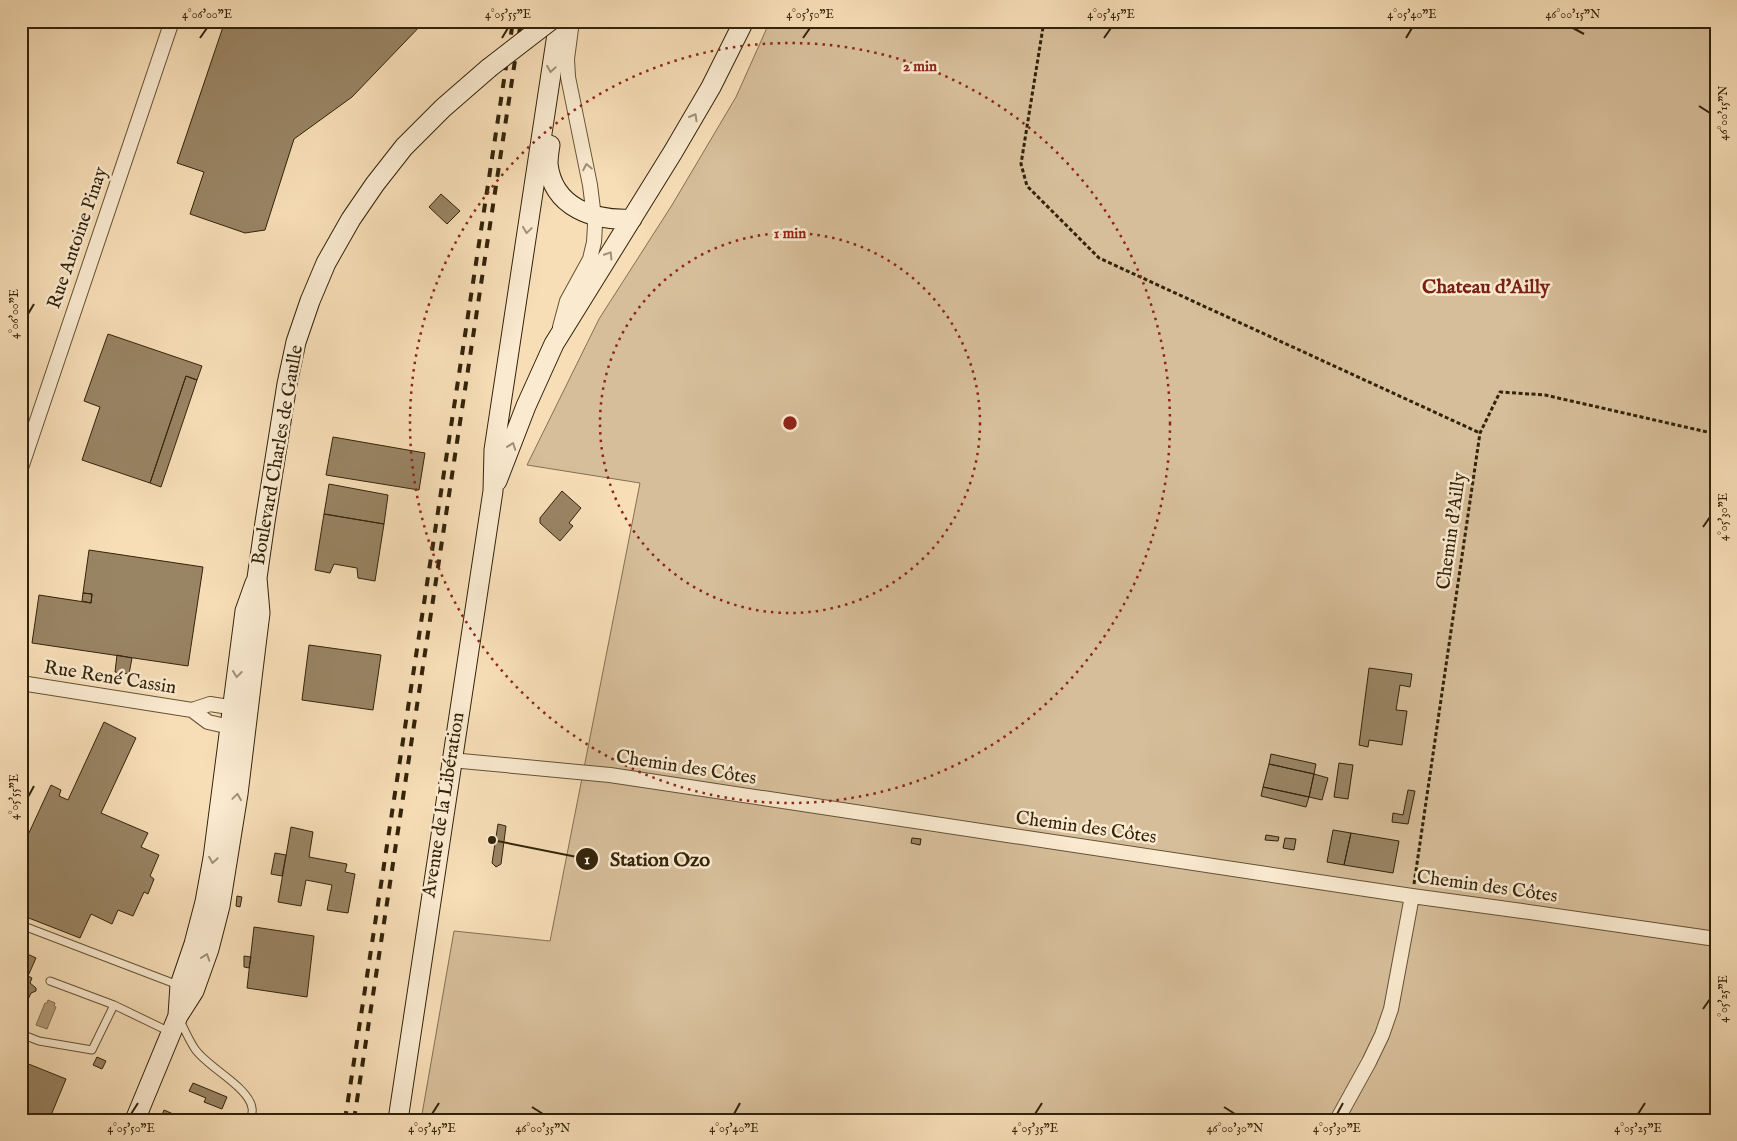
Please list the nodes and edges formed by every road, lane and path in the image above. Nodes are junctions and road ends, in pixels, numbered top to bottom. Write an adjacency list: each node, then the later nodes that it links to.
1 (172, 21): 13 (street, Rue Antoine Pinay)
2 (550, 21): 16 (street, Boulevard Charles de Gaulle, bridge)
3 (559, 21): 7 (street, one-way to 7)
4 (572, 21): 8 (street, one-way to 4)
5 (744, 21): 9 (street, one-way to 5)
6 (1044, 21): 11 (path)
7 (548, 94): 8 (street); 14 (street, one-way to 14)
8 (594, 215): 9 (street); 10 (street)
9 (632, 219): 10 (street, one-way to 9)
10 (554, 344): 14 (street, one-way to 10)
11 (1480, 433): 12 (path, Chemin d'Ailly); 20 (path, Chemin d'Ailly)
12 (1716, 434)
13 (21, 468)
14 (493, 491): 19 (street, Avenue de la Libération)
15 (21, 683): 17 (street, Rue René Cassin)
16 (240, 709): 17 (street, Rue René Cassin); 18 (street, Boulevard Charles de Gaulle)
17 (192, 710): 18 (street, Rue René Cassin)
18 (238, 729): 24 (street, Boulevard Charles de Gaulle)
19 (451, 760): 20 (street, Chemin des Côtes); 30 (street, Avenue de la Libération)
20 (1412, 896): 22 (street, Chemin des Côtes); 31 (street)
21 (21, 925): 24 (lane)
22 (1716, 939)
23 (50, 982): 25 (lane)
24 (187, 988): 26 (street, Boulevard Charles de Gaulle)
25 (114, 1005): 26 (lane); 27 (lane)
26 (174, 1024): 28 (street, Boulevard Charles de Gaulle); 29 (lane)
27 (21, 1034)
28 (135, 1120)
29 (251, 1120)
30 (398, 1120)
31 (1337, 1120)

